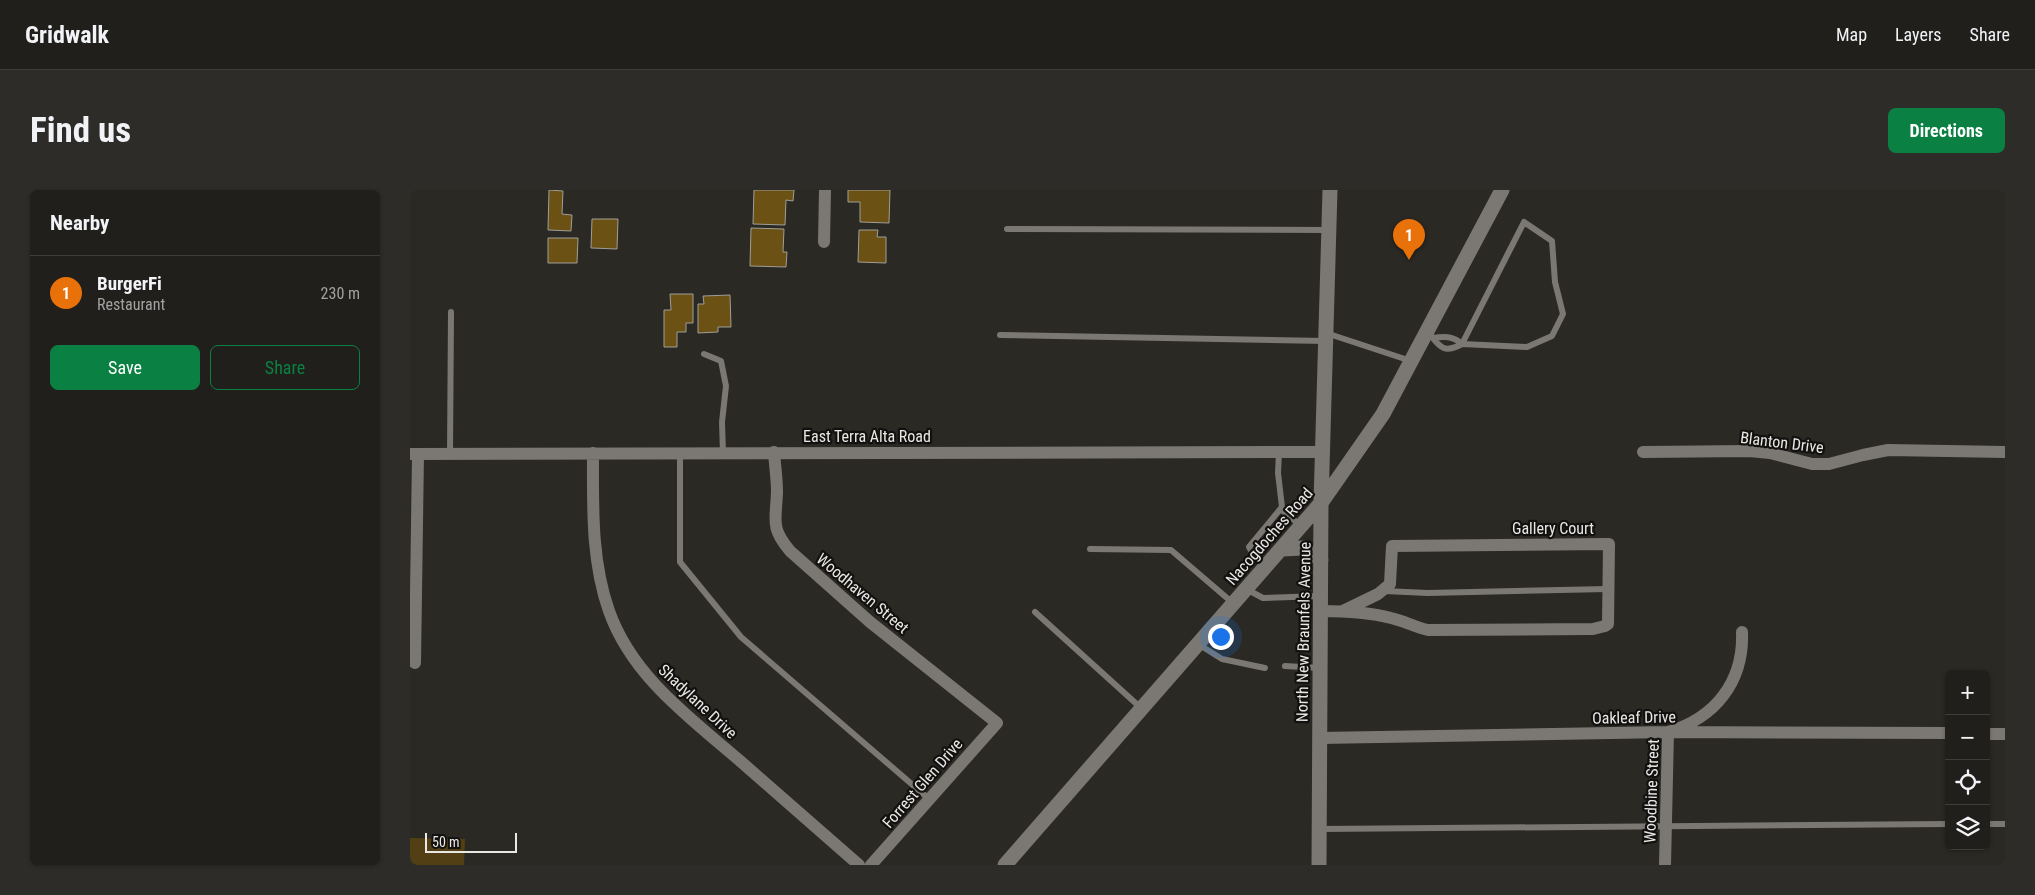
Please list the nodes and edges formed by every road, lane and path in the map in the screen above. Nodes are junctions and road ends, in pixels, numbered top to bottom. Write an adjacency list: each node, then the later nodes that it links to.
1 (824, 190): 6 (street)
2 (1330, 190): 5 (main road, North New Braunfels Avenue)
3 (1502, 190): 9 (main road, Nacogdoches Road)
4 (1007, 229): 5 (lane)
5 (1329, 230): 10 (main road, North New Braunfels Avenue)
6 (824, 242)
7 (451, 312): 23 (lane)
8 (1000, 335): 10 (lane)
9 (1430, 335): 11 (lane); 11 (lane); 13 (main road, Nacogdoches Road)
10 (1326, 337): 13 (lane); 16 (main road, North New Braunfels Avenue)
11 (1462, 344): 11 (lane)
12 (704, 354): 21 (lane)
13 (1411, 361): 24 (main road, Nacogdoches Road)
14 (774, 452): 15 (street, East Terra Alta Road); 21 (street, East Terra Alta Road); 45 (street, Woodhaven Street)
15 (1279, 452): 16 (street, East Terra Alta Road); 25 (lane)
16 (1323, 452): 24 (main road, North New Braunfels Avenue)
17 (1643, 452): 18 (street, Blanton Drive)
18 (2005, 452)
19 (594, 453): 20 (street, East Terra Alta Road); 23 (street, East Terra Alta Road); 57 (street, Shadylane Drive)
20 (680, 453): 21 (street, East Terra Alta Road); 51 (lane)
21 (723, 453)
22 (414, 454): 23 (street, East Terra Alta Road); 40 (street)
23 (450, 454)
24 (1322, 503): 26 (main road, Nacogdoches Road); 29 (main road, North New Braunfels Avenue)
25 (1282, 507): 26 (lane); 30 (lane)
26 (1301, 526): 28 (main road, Nacogdoches Road)
27 (1090, 549): 35 (lane)
28 (1282, 549): 29 (main road); 30 (main road, Nacogdoches Road)
29 (1321, 560): 34 (main road, North New Braunfels Avenue)
30 (1266, 567): 31 (main road, Nacogdoches Road)
31 (1246, 589): 34 (lane); 35 (main road, Nacogdoches Road)
32 (1608, 589): 33 (lane); 33 (street, Gallery Court); 36 (street, Gallery Court)
33 (1382, 591): 36 (street, Gallery Court)
34 (1321, 603): 36 (street, Gallery Court); 43 (main road, North New Braunfels Avenue)
35 (1234, 604): 39 (main road, Nacogdoches Road)
36 (1343, 611)
37 (1035, 612): 44 (lane)
38 (1742, 632): 46 (street, Woodbine Street)
39 (1198, 644): 42 (lane); 44 (main road, Nacogdoches Road)
40 (415, 663)
41 (1285, 666): 43 (lane)
42 (1265, 668)
43 (1320, 668): 50 (main road, North New Braunfels Avenue)
44 (1142, 708): 59 (main road, Nacogdoches Road)
45 (997, 723): 51 (street, Forrest Glen Drive)
46 (1668, 732): 47 (street, Oakleaf Drive); 50 (street, Oakleaf Drive); 55 (street, Woodbine Street)
47 (1945, 733)
48 (1990, 734): 49 (street)
49 (2005, 734)
50 (1319, 738): 56 (main road, North New Braunfels Avenue)
51 (929, 799): 58 (street, Forrest Glen Drive)
52 (1945, 824): 55 (lane)
53 (1990, 824): 54 (lane)
54 (2005, 824)
55 (1666, 826): 56 (lane); 61 (street, Woodbine Street)
56 (1319, 829): 60 (main road, North New Braunfels Avenue)
57 (859, 865)
58 (871, 865)
59 (1005, 865)
60 (1319, 865)
61 (1665, 865)

